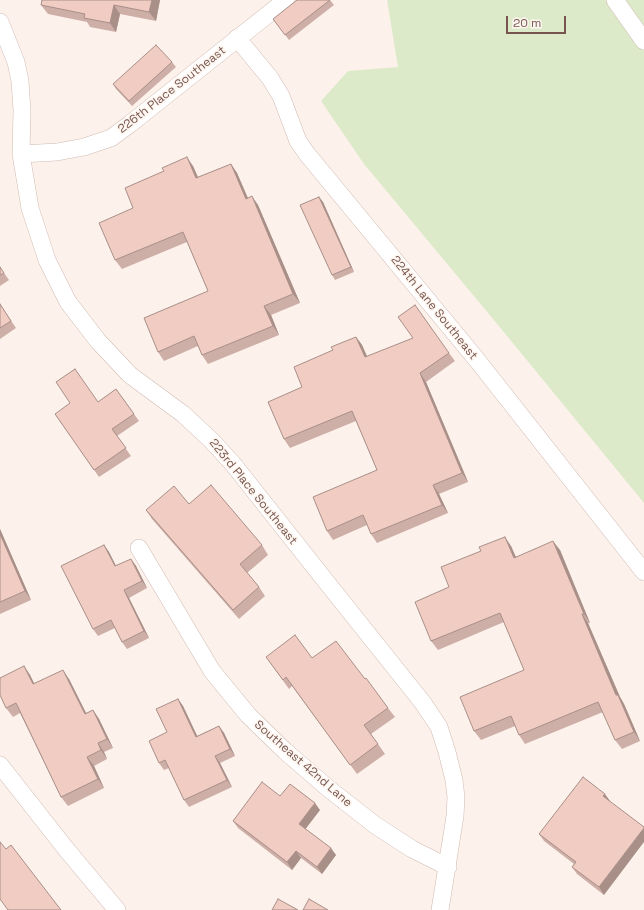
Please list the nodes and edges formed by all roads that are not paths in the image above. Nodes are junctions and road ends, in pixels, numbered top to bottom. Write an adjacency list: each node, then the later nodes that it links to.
1 (286, 0): 4 (street, 226th Place Southeast)
2 (615, 0): 5 (street)
3 (0, 22): 6 (street, 223rd Place Southeast)
4 (237, 38): 6 (street, 226th Place Southeast); 8 (street, 224th Lane Southeast)
5 (644, 41)
6 (21, 154): 10 (street, 223rd Place Southeast)
7 (139, 548): 10 (street, Southeast 42nd Lane)
8 (644, 572)
9 (0, 764): 11 (street)
10 (448, 867): 12 (street, 223rd Place Southeast)
11 (117, 910)
12 (440, 910)

